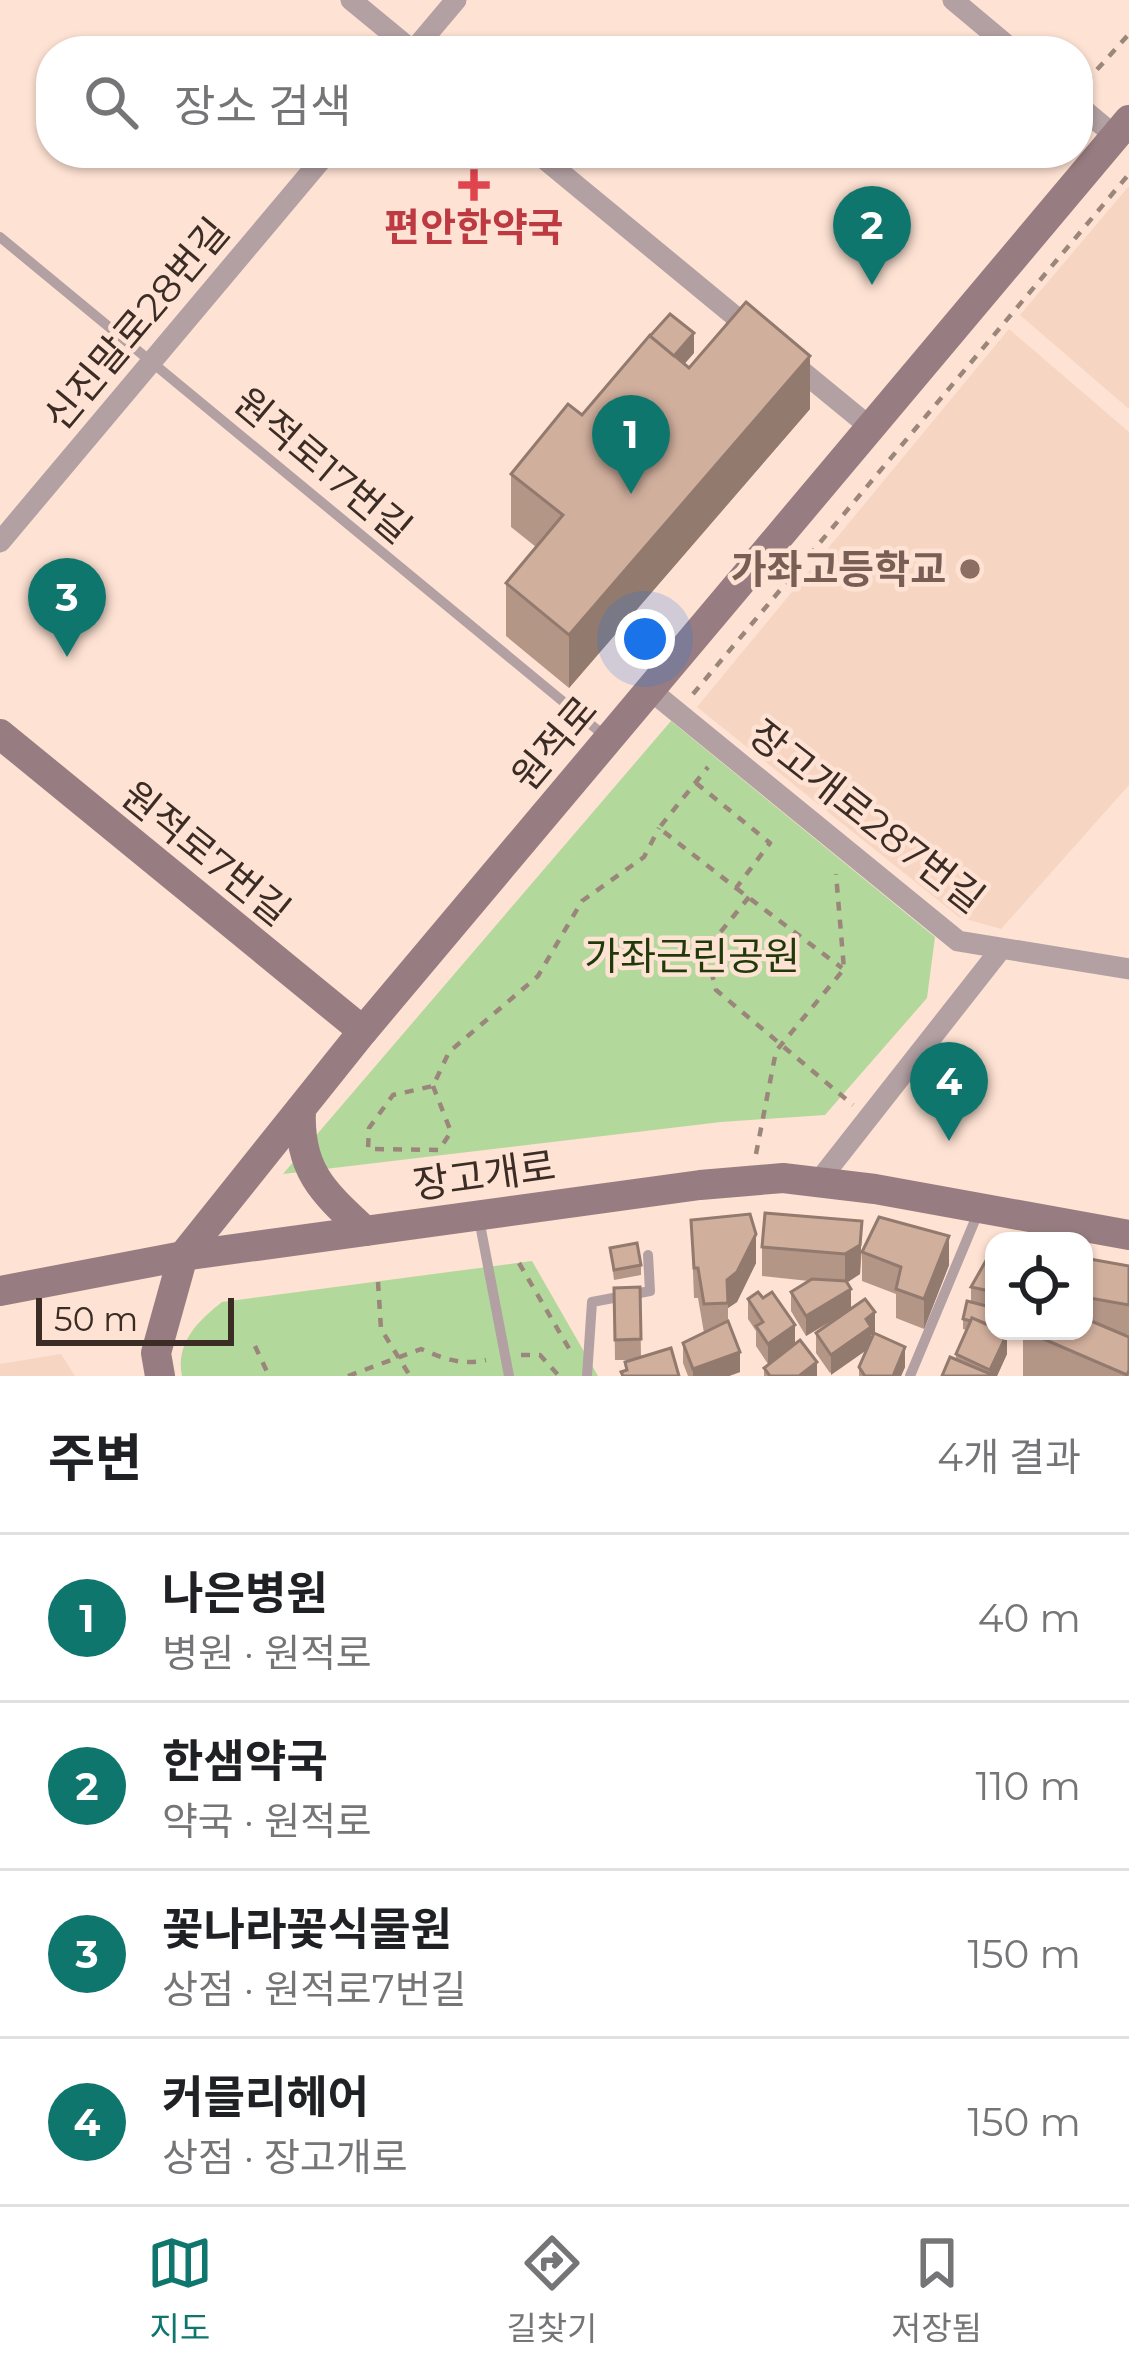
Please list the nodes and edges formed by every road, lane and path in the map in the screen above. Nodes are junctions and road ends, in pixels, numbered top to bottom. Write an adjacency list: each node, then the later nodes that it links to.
1 (351, 0): 5 (street)
2 (456, 0): 6 (street)
3 (953, 0): 7 (street)
4 (1129, 34): 8 (path)
5 (395, 36)
6 (426, 36)
7 (996, 36)
8 (1093, 74)
9 (1093, 113): 10 (street)
10 (1122, 128): 11 (street, 원적로)
11 (1093, 162)
12 (314, 168): 17 (street, 신진말로28번길)
13 (555, 168): 18 (street)
14 (1088, 168): 18 (street, 원적로)
15 (1129, 174): 21 (path)
16 (0, 237): 17 (lane, 원적로17번길)
17 (151, 362): 19 (street, 신진말로28번길); 23 (lane, 원적로17번길)
18 (870, 427): 20 (street, 원적로)
19 (0, 542)
20 (650, 689): 21 (street, 장고개로287번길); 23 (street, 원적로)
21 (678, 712): 24 (street, 장고개로287번길)
22 (0, 734): 33 (street, 원적로7번길)
23 (608, 739): 33 (street, 원적로)
24 (723, 748): 25 (path); 27 (street, 장고개로287번길)
25 (696, 783): 26 (path); 28 (path)
26 (658, 828): 28 (path); 35 (path)
27 (833, 839): 30 (street, 장고개로287번길); 31 (path)
28 (736, 888): 29 (path)
29 (748, 897): 31 (path); 34 (path)
30 (1001, 949): 32 (street, 장고개로287번길); 37 (street)
31 (844, 969): 34 (path)
32 (1129, 969)
33 (363, 1031): 36 (street, 원적로)
34 (783, 1043): 37 (path); 38 (path)
35 (433, 1085): 35 (path)
36 (301, 1109): 42 (street); 45 (street, 원적로)
37 (868, 1118): 39 (street)
38 (750, 1180): 39 (street, 장고개로); 41 (street, 장고개로)
39 (818, 1182): 40 (street, 장고개로)
40 (980, 1208): 43 (street, 장고개로); 60 (lane)
41 (478, 1216): 42 (street, 장고개로); 50 (lane)
42 (365, 1231): 45 (street, 장고개로)
43 (1129, 1235)
44 (648, 1255): 59 (lane)
45 (183, 1256): 48 (street, 장고개로); 53 (street)
46 (519, 1263): 52 (path)
47 (378, 1282): 51 (path)
48 (5, 1285)
49 (255, 1346): 54 (path)
50 (506, 1355): 51 (path); 57 (lane); 58 (path)
51 (400, 1357): 55 (path); 56 (path)
52 (574, 1357)
53 (160, 1376)
54 (269, 1376)
55 (348, 1376)
56 (410, 1376)
57 (509, 1376)
58 (559, 1376)
59 (587, 1376)
60 (910, 1376)

